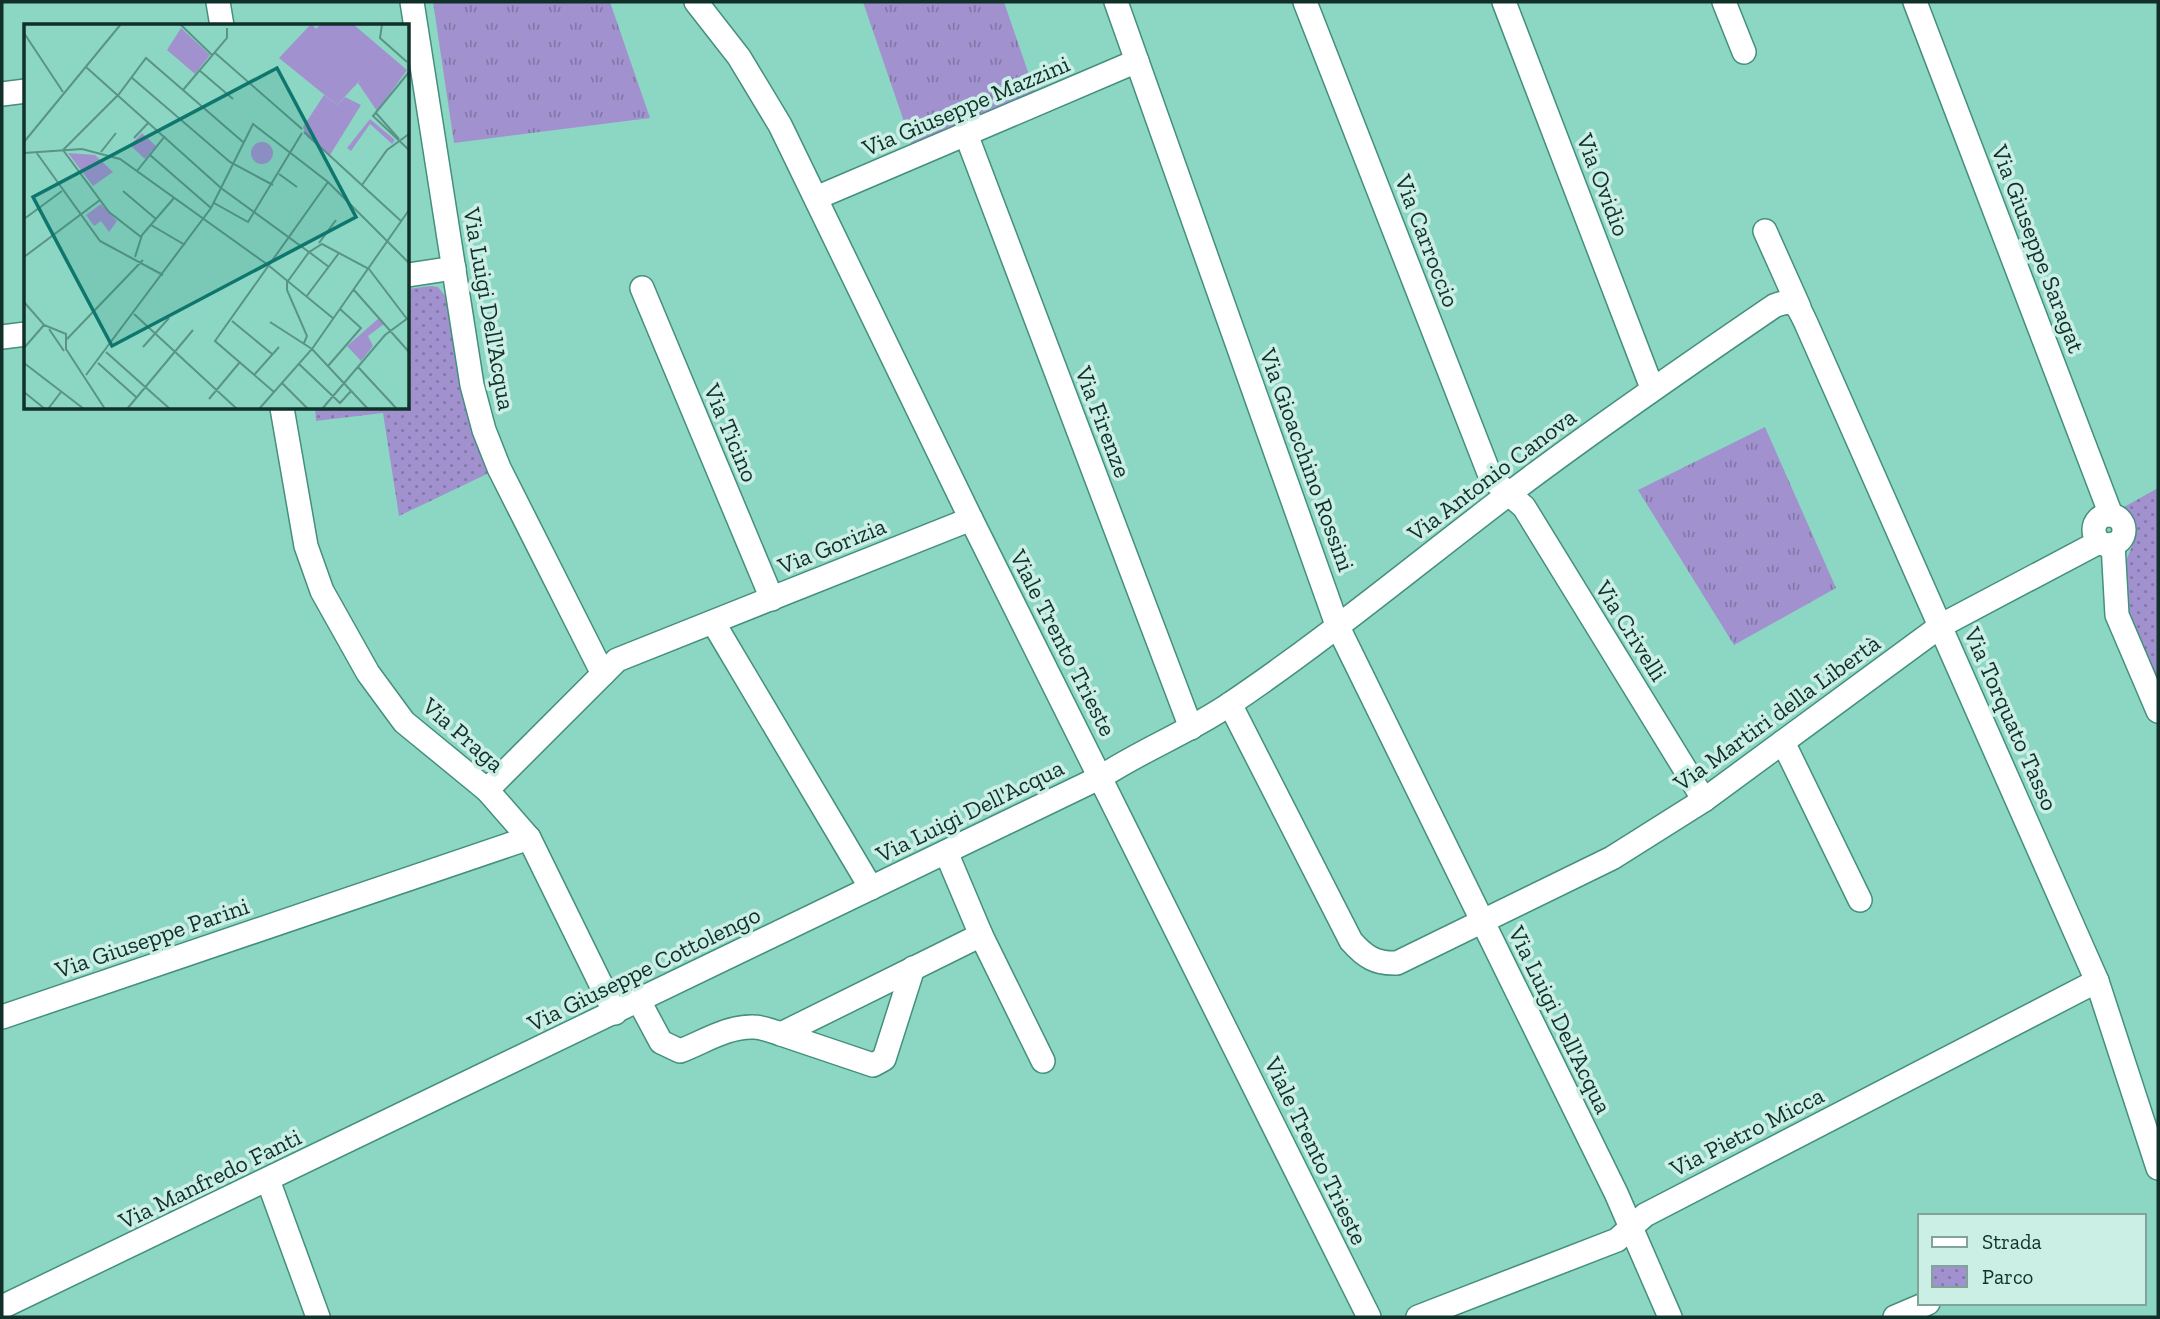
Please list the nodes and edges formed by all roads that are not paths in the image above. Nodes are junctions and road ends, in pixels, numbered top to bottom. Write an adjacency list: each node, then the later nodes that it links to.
1 (218, 2): 9 (street)
2 (412, 2): 17 (street, Via Luigi Dell'Acqua)
3 (695, 2): 15 (street, Viale Trento Trieste)
4 (1115, 2): 11 (street, Via Gioacchino Rossini)
5 (1306, 2): 25 (street, Via Carroccio)
6 (1504, 2): 23 (street, Via Ovidio)
7 (1724, 2): 10 (street)
8 (1915, 2): 27 (street, Via Giuseppe Saragat)
9 (222, 24)
10 (1744, 52)
11 (1137, 61): 14 (street, Via Giuseppe Mazzini); 30 (street, Via Gioacchino Rossini)
12 (24, 91): 13 (street)
13 (2, 94)
14 (966, 134): 15 (street, Via Giuseppe Mazzini); 35 (street, Via Firenze)
15 (816, 198): 26 (street, Viale Trento Trieste)
16 (1765, 231): 20 (street, Via Torquato Tasso)
17 (454, 268): 18 (street); 32 (street, Via Luigi Dell'Acqua)
18 (410, 275)
19 (642, 288): 28 (street, Via Ticino)
20 (1795, 304): 23 (street, Via Antonio Canova); 31 (street, Via Torquato Tasso)
21 (24, 334): 22 (street)
22 (2, 337)
23 (1652, 388): 25 (street, Via Antonio Canova)
24 (282, 410): 38 (street, Via Praga)
25 (1508, 495): 30 (street, Via Antonio Canova); 39 (street, Via Crivelli)
26 (971, 519): 28 (street, Via Gorizia); 37 (street, Viale Trento Trieste)
27 (2106, 543): 31 (street, Via Martiri della Libertà); 34 (street)
28 (772, 598): 29 (street, Via Gorizia)
29 (713, 622): 32 (street); 42 (street, Via Luigi Dell'Acqua)
30 (1338, 625): 33 (street, Via Antonio Canova); 44 (street, Via Gioacchino Rossini)
31 (1942, 625): 36 (street, Via Martiri della Libertà); 47 (street, Via Torquato Tasso)
32 (603, 674): 38 (street)
33 (1230, 704): 35 (street, Via Luigi Dell'Acqua); 44 (street, Via Luigi Dell'Acqua)
34 (2158, 711)
35 (1191, 728): 37 (street, Via Luigi Dell'Acqua)
36 (1783, 742): 39 (street, Via Martiri della Libertà); 43 (street)
37 (1101, 777): 41 (street, Via Luigi Dell'Acqua); 60 (street, Viale Trento Trieste)
38 (487, 790): 40 (street, Via Praga)
39 (1704, 800): 44 (street, Via Martiri della Libertà)
40 (529, 838): 49 (street, Via Praga); 50 (street, Via Giuseppe Parini)
41 (946, 852): 42 (street, Via Luigi Dell'Acqua); 45 (street)
42 (871, 888): 48 (street, Via Giuseppe Cottolengo)
43 (1860, 900)
44 (1483, 922): 56 (street, Via Luigi Dell'Acqua)
45 (981, 935): 46 (street); 52 (street)
46 (913, 968): 51 (street); 51 (street)
47 (2097, 981): 54 (street, Via Torquato Tasso); 56 (street, Via Pietro Micca)
48 (639, 1000): 49 (street, Via Giuseppe Cottolengo); 51 (street)
49 (615, 1013): 53 (street, Via Giuseppe Cottolengo)
50 (2, 1017)
51 (781, 1034)
52 (1043, 1060)
53 (440, 1097): 55 (street, Via Manfredo Fanti)
54 (2158, 1168)
55 (268, 1180): 58 (street, Via Manfredo Fanti); 59 (street)
56 (1630, 1227): 61 (street, Via Pietro Micca); 62 (street, Via Luigi Dell'Acqua)
57 (1923, 1305): 63 (street)
58 (2, 1307)
59 (318, 1317)
60 (1369, 1317)
61 (1418, 1317)
62 (1670, 1317)
63 (1895, 1317)

